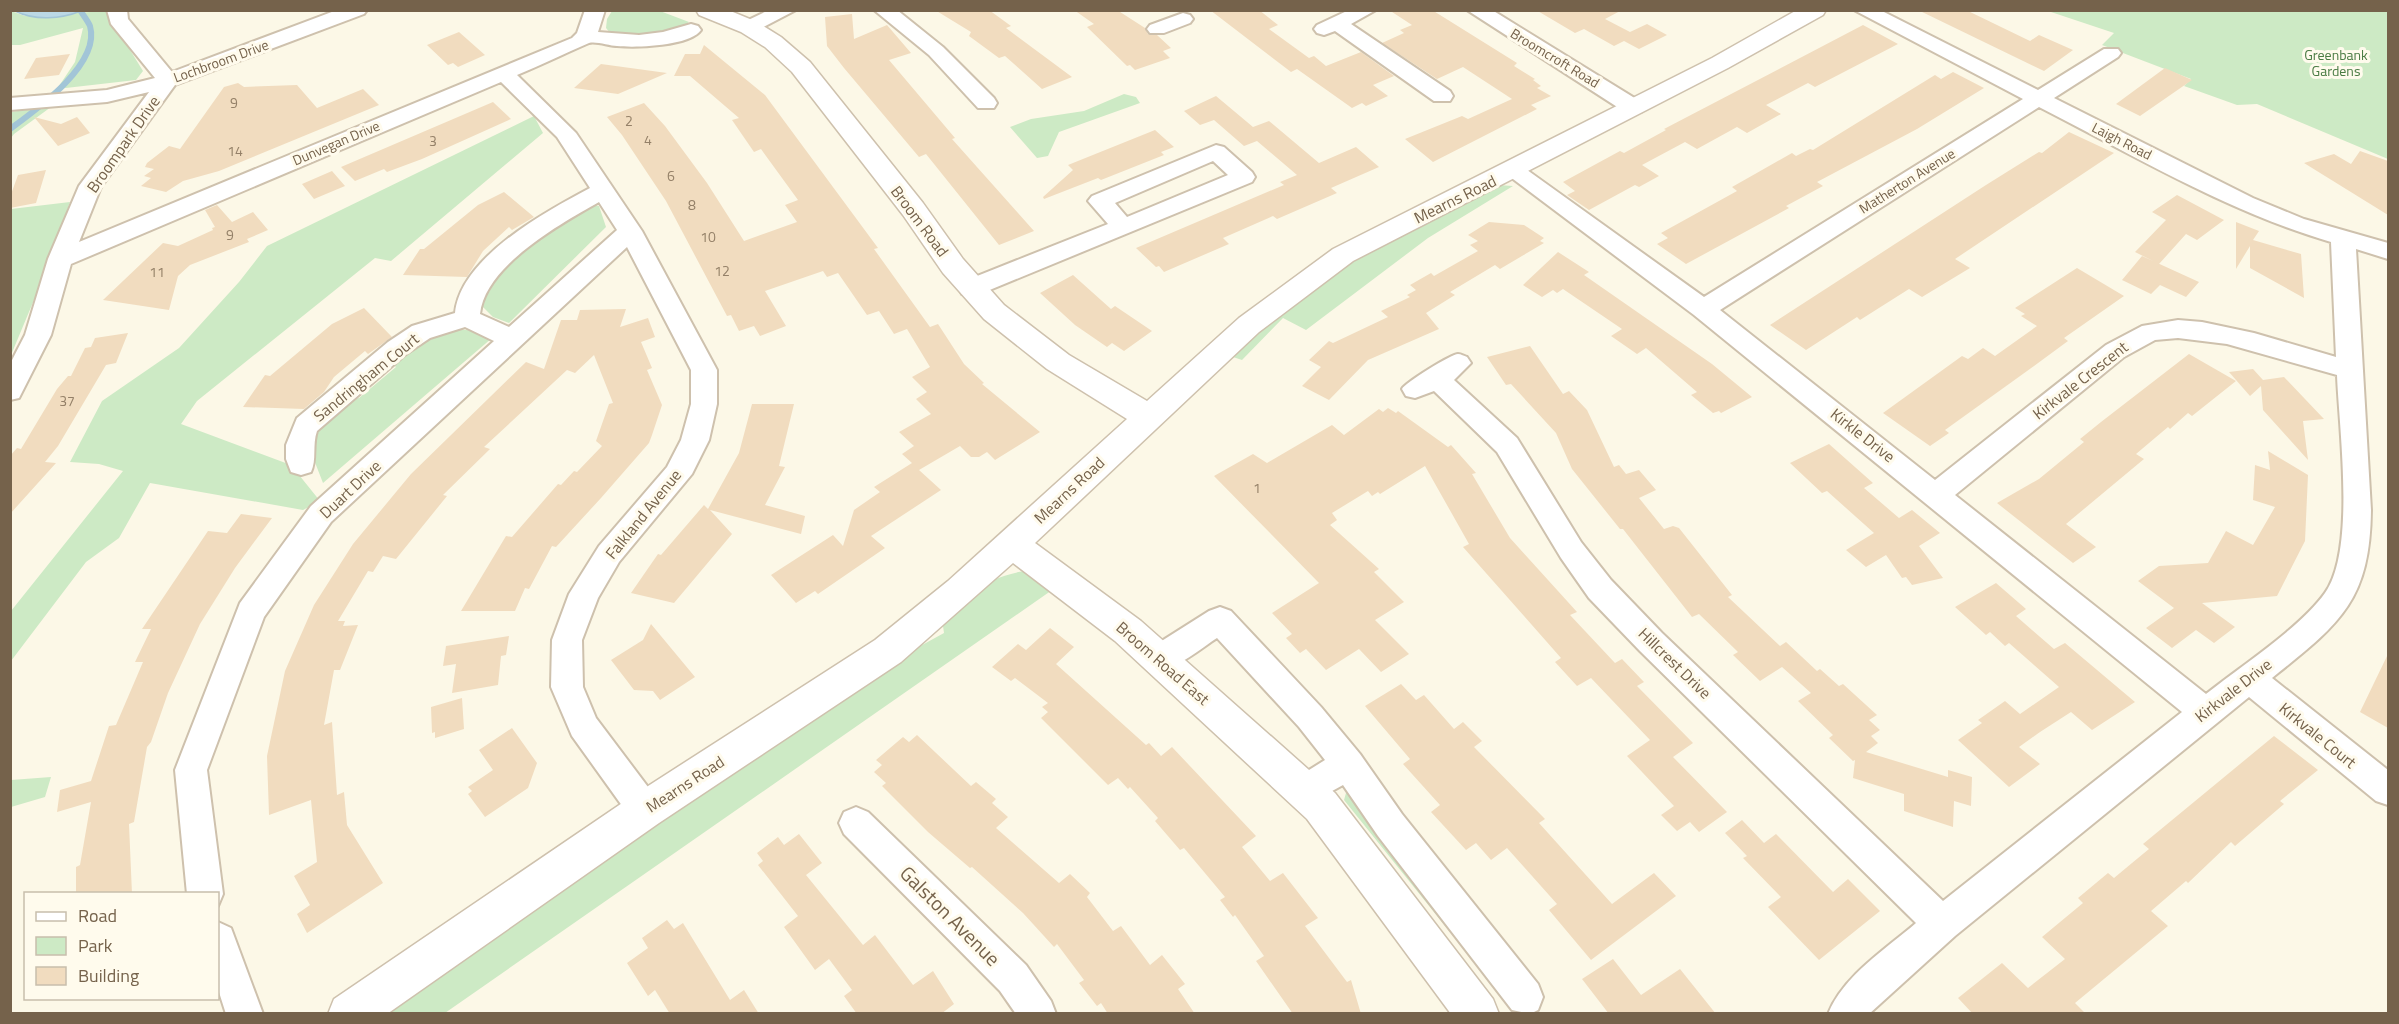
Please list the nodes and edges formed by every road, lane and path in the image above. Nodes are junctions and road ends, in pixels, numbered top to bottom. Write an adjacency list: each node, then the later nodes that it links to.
1 (117, 10): 16 (street, Broompark Drive)
2 (357, 10): 16 (street, Lochbroom Drive)
3 (595, 10): 13 (street)
4 (707, 10): 11 (street, Broom Road)
5 (786, 10): 11 (street)
6 (884, 10): 17 (street)
7 (1366, 10): 18 (street)
8 (1477, 10): 21 (street, Broomcroft Road)
9 (1815, 10): 21 (street, Mearns Road)
10 (1864, 10): 19 (street, Laigh Road)
11 (749, 27): 29 (street, Broom Road)
12 (691, 30): 13 (street)
13 (586, 36): 15 (street, Dunvegan Drive)
14 (2111, 52): 19 (street, Matherton Avenue)
15 (503, 74): 23 (street, Falkland Avenue); 28 (street, Dunvegan Drive)
16 (168, 81): 20 (street, Lochbroom Drive); 28 (street, Broompark Drive)
17 (994, 81)
18 (1442, 96)
19 (2038, 99): 26 (street, Laigh Road); 30 (street, Matherton Avenue)
20 (10, 104)
21 (1633, 107): 22 (street, Mearns Road)
22 (1512, 170): 30 (street, Kirkle Drive); 36 (street, Mearns Road)
23 (603, 190): 25 (street, Falkland Avenue); 31 (street)
24 (1123, 227): 24 (street); 29 (street)
25 (630, 231): 32 (street, Duart Drive); 46 (street, Falkland Avenue)
26 (2343, 238): 27 (street, Laigh Road); 33 (street, Kirkvale Drive)
27 (2388, 251)
28 (60, 259): 35 (street, Broompark Drive)
29 (971, 288): 36 (street, Broom Road)
30 (1703, 309): 38 (street, Kirkle Drive)
31 (467, 318): 32 (street); 37 (street, Sandringham Court)
32 (513, 339): 48 (street, Duart Drive)
33 (2351, 370): 38 (street, Kirkvale Crescent); 41 (street, Kirkvale Drive)
34 (1437, 377): 49 (street, Hillcrest Drive)
35 (10, 392)
36 (1149, 417): 39 (street, Mearns Road)
37 (301, 465)
38 (1937, 494): 42 (street, Kirkle Drive)
39 (1012, 544): 40 (street, Broom Road East); 46 (street, Mearns Road)
40 (1160, 658): 43 (street); 45 (street, Broom Road East)
41 (2248, 678): 42 (street, Kirkvale Drive); 44 (street, Kirkvale Court)
42 (2205, 712): 49 (street, Kirkvale Drive)
43 (1348, 764): 45 (street); 51 (street)
44 (2388, 790)
45 (1305, 791): 55 (street, Broom Road East)
46 (645, 810): 53 (street, Mearns Road)
47 (856, 823): 54 (street, Galston Avenue)
48 (205, 892)
49 (1942, 924): 56 (street, Kirkvale Drive)
50 (219, 943): 52 (street)
51 (1525, 997)
52 (245, 1014)
53 (349, 1014)
54 (1038, 1014)
55 (1478, 1014)
56 (1846, 1014)

